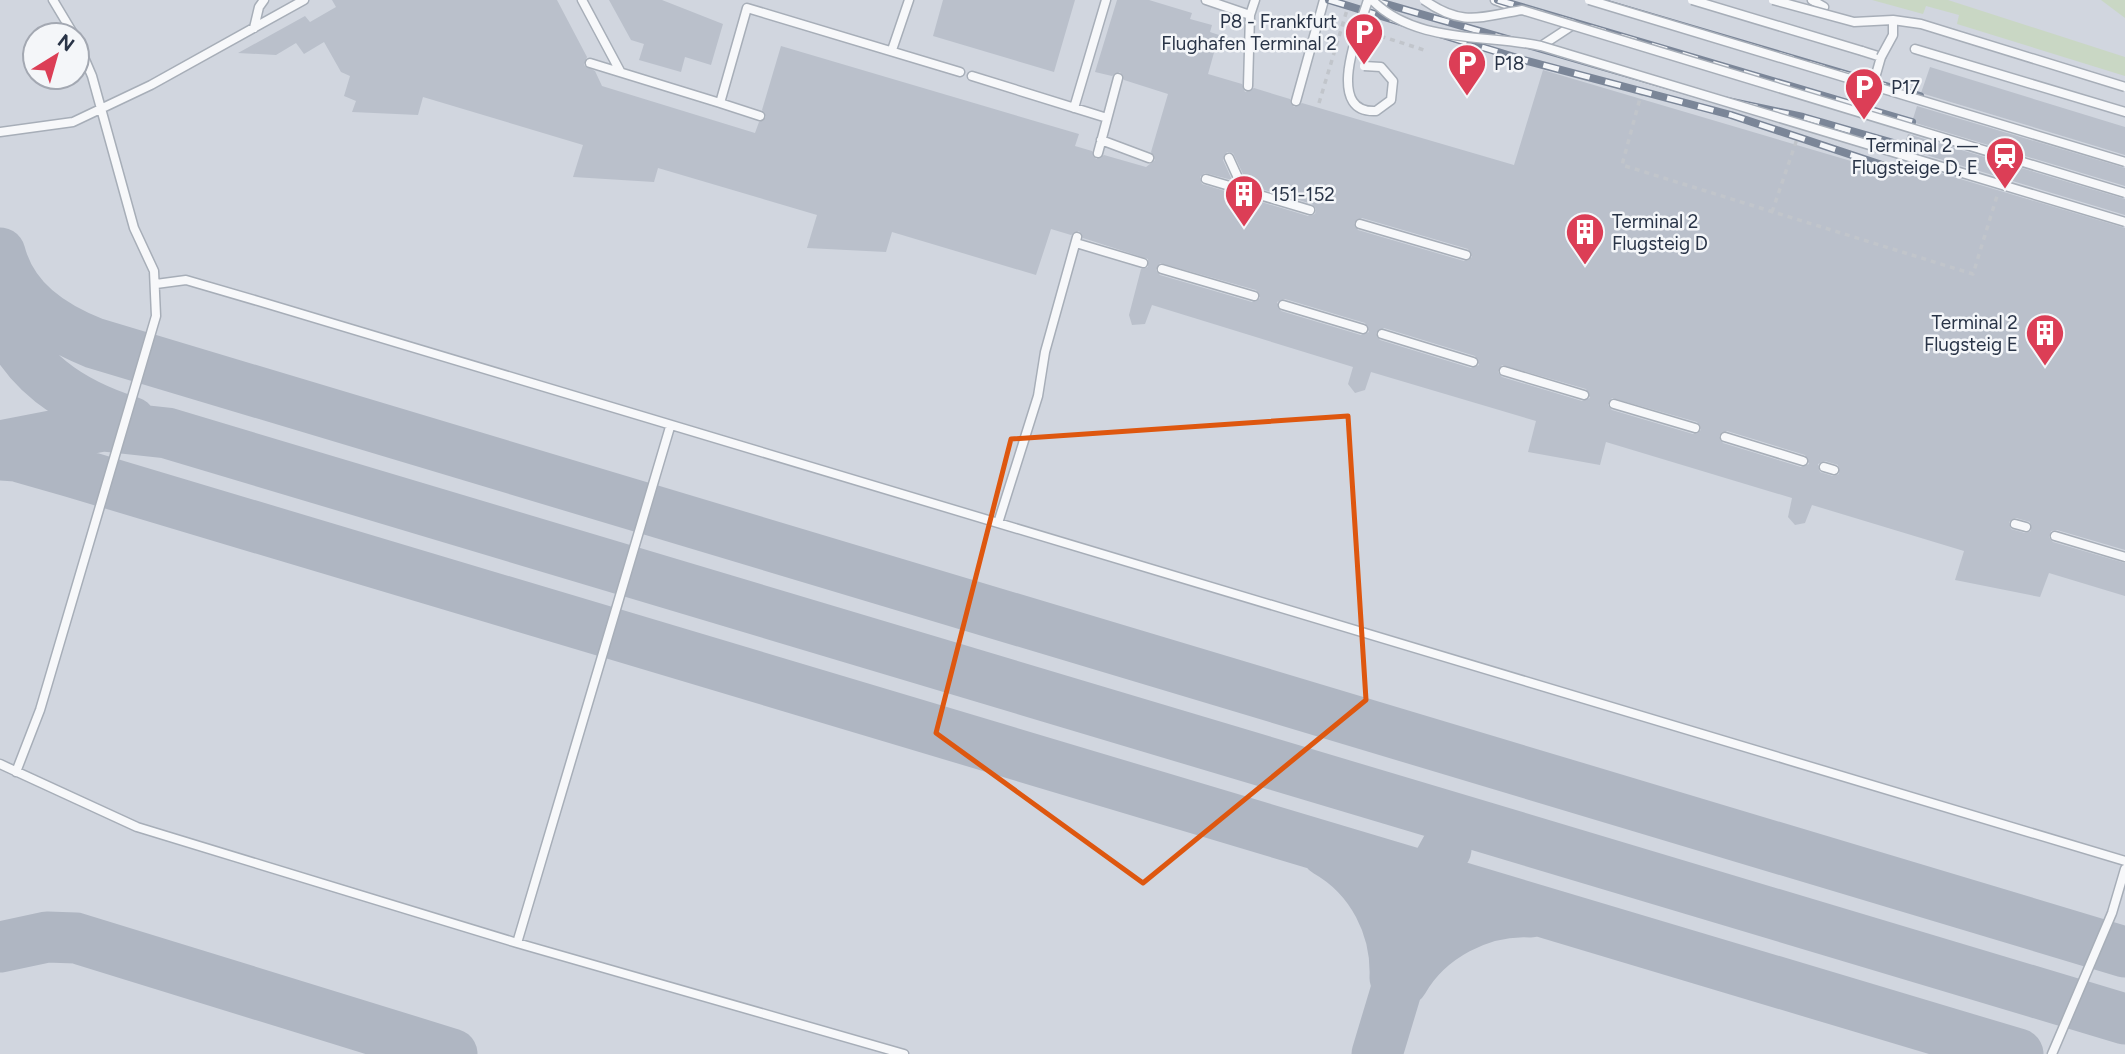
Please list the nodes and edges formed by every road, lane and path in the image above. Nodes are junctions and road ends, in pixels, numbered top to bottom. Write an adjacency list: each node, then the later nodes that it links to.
1 (53, 0): 22 (lane)
2 (264, 0): 25 (lane)
3 (304, 0): 25 (lane)
4 (582, 0): 35 (lane)
5 (909, 0): 30 (lane)
6 (1106, 0): 48 (lane)
7 (1206, 0): 20 (lane)
8 (1255, 0): 20 (lane)
9 (1324, 0): 44 (lane)
10 (1350, 0): 23 (path)
11 (1370, 0): 28 (lane, bridge); 34 (lane, bridge)
12 (1424, 0): 19 (lane, bridge)
13 (1495, 0): 19 (lane)
14 (1589, 0): 40 (lane, bridge)
15 (1692, 0): 32 (lane, bridge)
16 (1773, 0): 21 (lane, bridge)
17 (1812, 0): 18 (lane)
18 (1824, 7)
19 (1522, 10): 24 (lane, bridge)
20 (1250, 15): 41 (lane)
21 (1893, 20): 32 (lane, bridge); 42 (lane, bridge)
22 (66, 21)
23 (1342, 24): 26 (path); 46 (path)
24 (1573, 25): 28 (lane); 61 (lane, bridge)
25 (254, 28): 47 (lane)
26 (1354, 28)
27 (1366, 32): 31 (path)
28 (1541, 46): 60 (lane, bridge)
29 (1915, 49): 49 (lane)
30 (892, 50): 36 (lane); 45 (lane)
31 (1424, 50)
32 (1881, 57): 40 (lane)
33 (590, 63): 35 (lane)
34 (1364, 66)
35 (620, 71): 45 (lane)
36 (960, 72)
37 (972, 76): 48 (lane)
38 (1118, 78): 51 (lane)
39 (91, 80): 47 (lane)
40 (1872, 85): 58 (lane, bridge)
41 (1248, 86)
42 (2125, 87)
43 (1642, 91): 64 (path)
44 (1296, 101)
45 (720, 103): 50 (lane)
46 (1319, 103)
47 (101, 107): 52 (lane); 70 (lane)
48 (1074, 108): 51 (lane)
49 (2125, 113)
50 (760, 116)
51 (1107, 118): 54 (lane)
52 (0, 132)
53 (1797, 139): 64 (path)
54 (1101, 141): 55 (lane); 56 (lane)
55 (1098, 153)
56 (1149, 158)
57 (1229, 158): 62 (lane)
58 (2125, 162)
59 (1206, 178): 62 (lane)
60 (2001, 184): 64 (path); 65 (lane, bridge)
61 (2125, 193)
62 (1257, 194): 63 (lane)
63 (1311, 210)
64 (1772, 212)
65 (2125, 222)
66 (1360, 225): 67 (lane)
67 (1466, 255)
68 (1143, 263): 85 (lane)
69 (1163, 269): 71 (lane)
70 (156, 284): 79 (lane); 91 (lane)
71 (1254, 296)
72 (1283, 305): 73 (lane)
73 (1363, 329)
74 (1382, 334): 75 (lane)
75 (1474, 362)
76 (1504, 371): 77 (lane)
77 (1584, 395)
78 (1614, 404): 80 (lane)
79 (670, 427): 85 (lane); 94 (lane)
80 (1695, 428)
81 (1724, 437): 82 (lane)
82 (1803, 461)
83 (1824, 467): 84 (lane)
84 (1834, 470)
85 (998, 523): 92 (lane)
86 (2015, 524): 87 (lane)
87 (2026, 527)
88 (2054, 536): 89 (lane)
89 (2125, 557)
90 (0, 764): 91 (lane)
91 (16, 772): 94 (lane)
92 (2125, 861)
93 (2125, 869): 96 (lane)
94 (517, 943): 95 (lane)
95 (905, 1054)
96 (2052, 1054)

